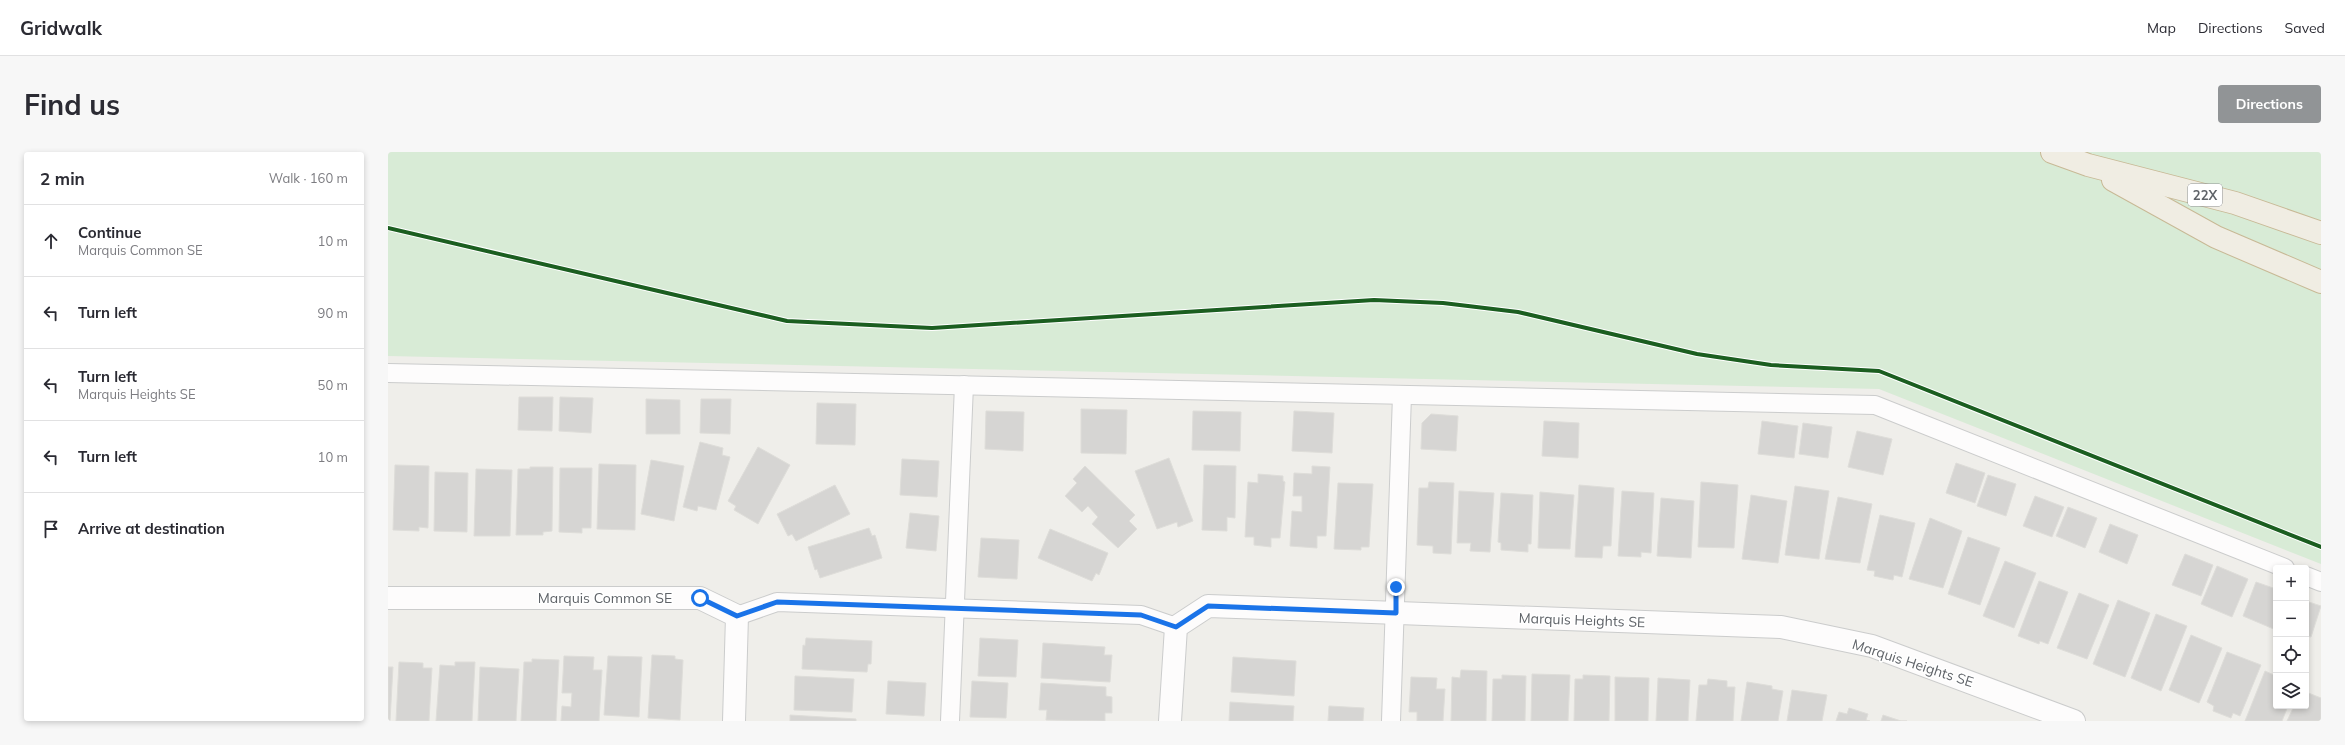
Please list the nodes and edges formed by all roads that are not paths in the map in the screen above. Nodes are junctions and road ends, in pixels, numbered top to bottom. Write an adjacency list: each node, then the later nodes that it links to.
1 (2052, 152): 2 (highway, 22X)
2 (2088, 165): 3 (highway, 22X); 4 (highway)
3 (2321, 233)
4 (2321, 282)
5 (388, 374): 6 (lane)
6 (964, 385): 7 (lane); 12 (lane)
7 (1402, 395): 8 (lane); 13 (lane)
8 (2277, 565)
9 (2309, 577): 10 (lane)
10 (2321, 582)
11 (388, 598): 14 (street, Marquis Common SE)
12 (954, 610): 14 (lane); 15 (lane); 17 (lane)
13 (1396, 613): 15 (street, Marquis Heights SE); 19 (lane); 20 (street, Marquis Heights SE)
14 (737, 616): 16 (street)
15 (1176, 627): 18 (street)
16 (734, 721)
17 (950, 721)
18 (1170, 721)
19 (1391, 721)
20 (2074, 721)

